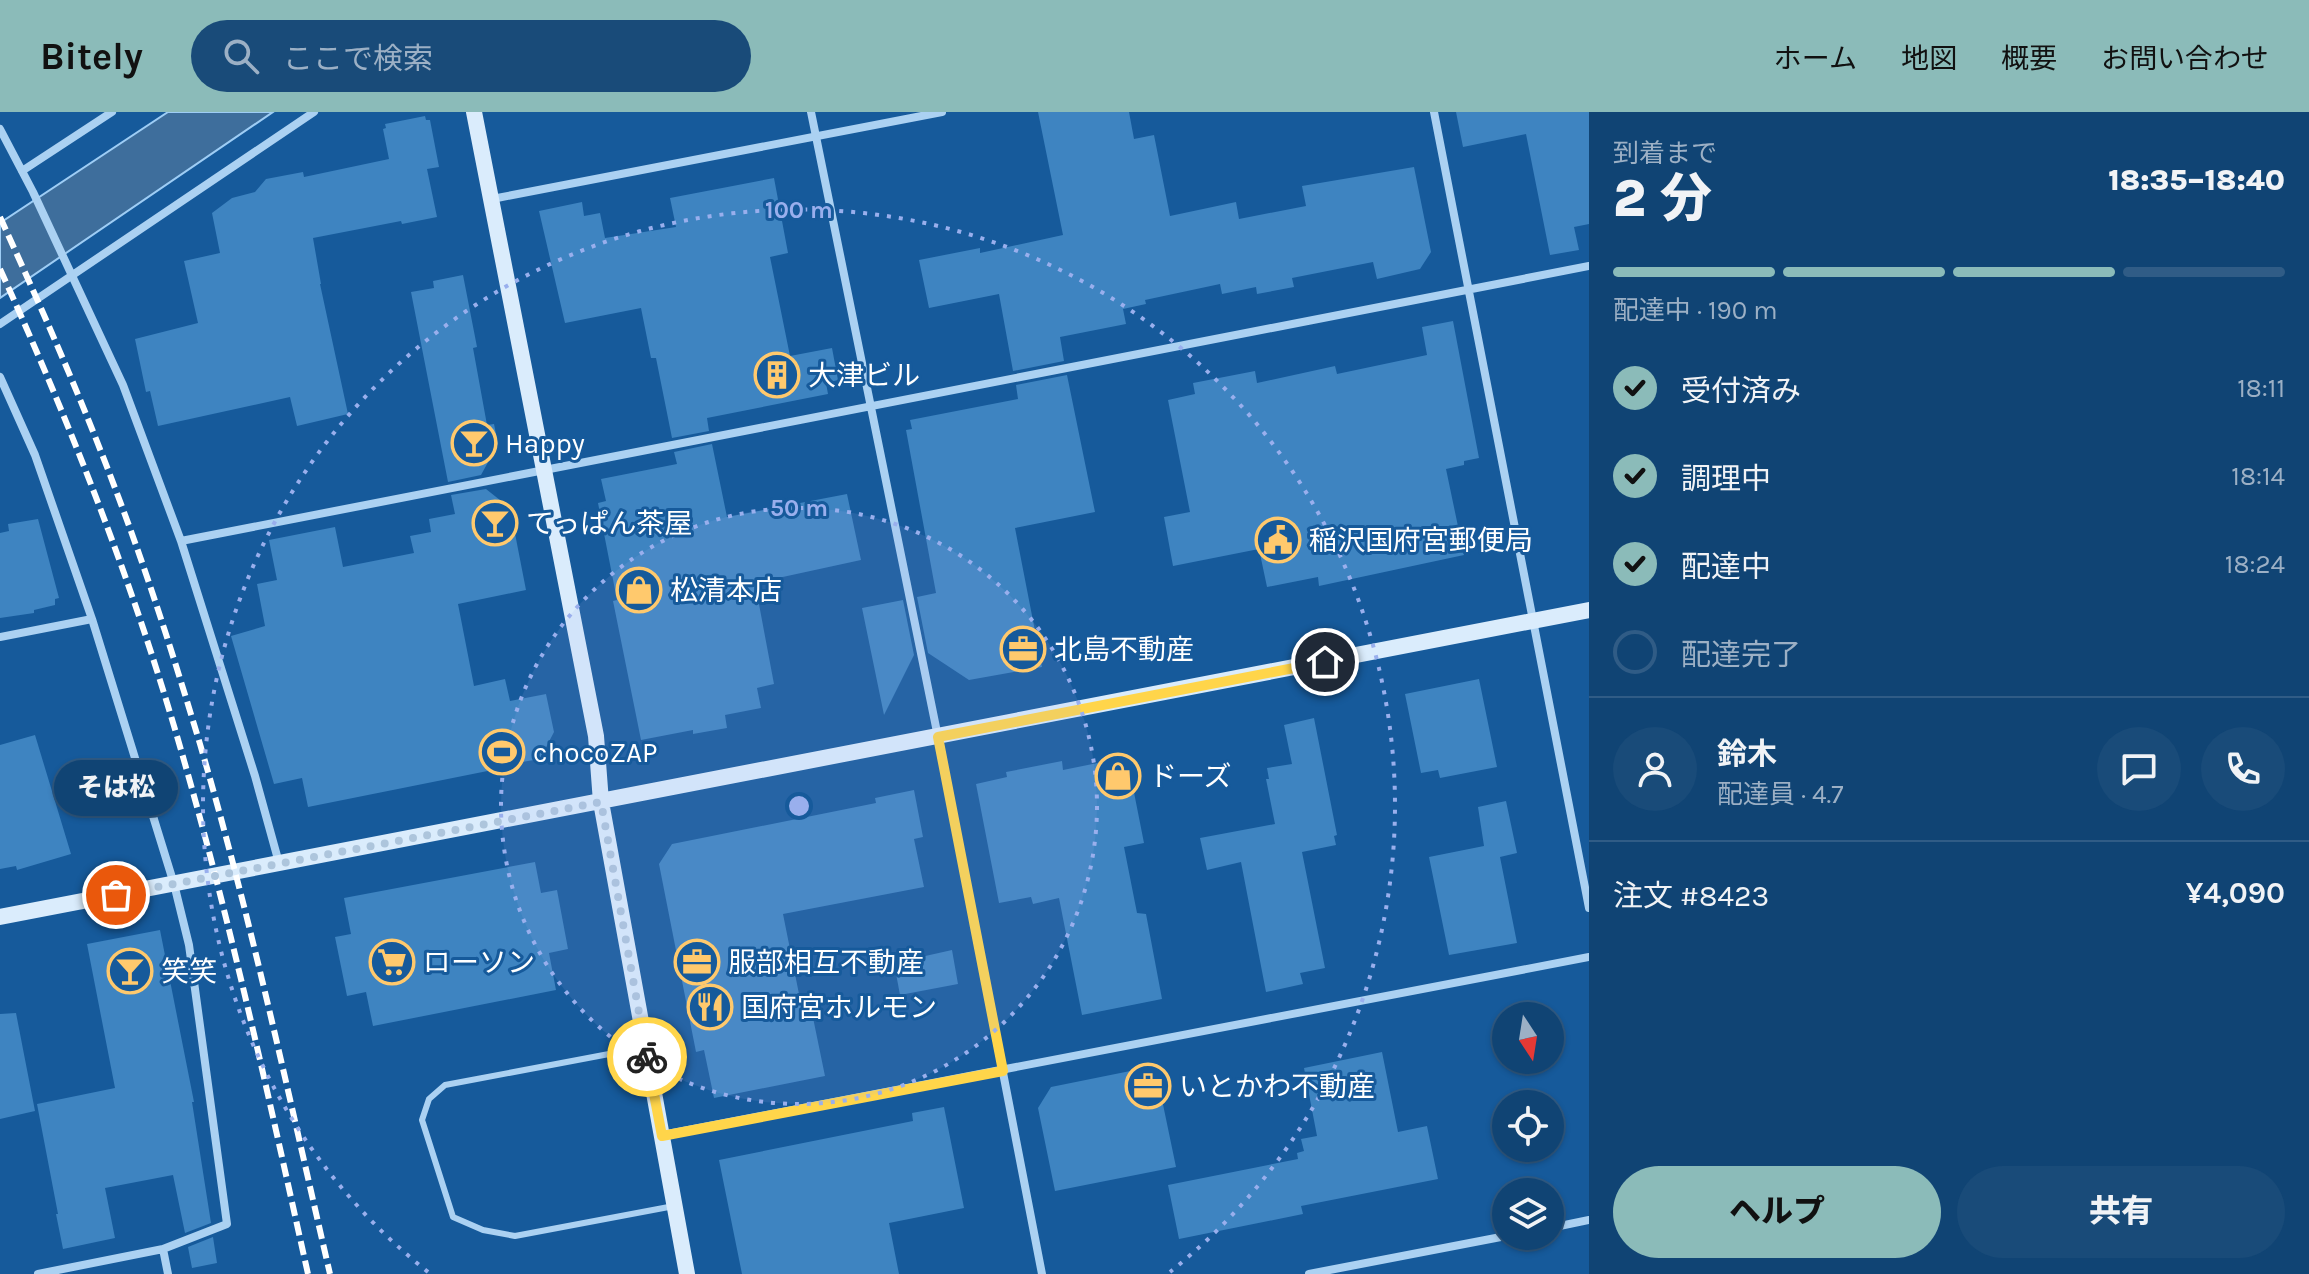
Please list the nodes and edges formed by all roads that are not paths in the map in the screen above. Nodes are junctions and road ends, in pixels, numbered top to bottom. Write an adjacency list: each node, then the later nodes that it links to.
1 (112, 112): 9 (street)
2 (314, 112): 12 (street)
3 (474, 112): 10 (street)
4 (811, 112): 8 (street)
5 (942, 112): 8 (street)
6 (1434, 112): 13 (street)
7 (0, 129): 9 (street)
8 (816, 136): 10 (street); 16 (street)
9 (22, 171): 12 (street)
10 (492, 199): 17 (street)
11 (1589, 266): 13 (street)
12 (71, 275): 14 (street); 18 (street)
13 (1469, 289): 16 (street); 21 (street)
14 (0, 324)
15 (0, 377): 20 (street)
16 (870, 405): 17 (street); 23 (street)
17 (544, 468): 18 (street); 24 (street)
18 (181, 541): 25 (street)
19 (1589, 610): 21 (street)
20 (92, 619): 22 (street); 26 (street)
21 (1535, 621): 23 (street); 27 (street)
22 (0, 637)
23 (938, 737): 24 (street); 31 (street)
24 (601, 802): 25 (street); 30 (street)
25 (279, 864): 26 (street)
26 (174, 884): 28 (street); 37 (street)
27 (1589, 908)
28 (0, 917)
29 (1589, 957): 31 (street)
30 (646, 1047): 32 (street); 33 (lane)
31 (1003, 1071): 32 (street); 41 (street)
32 (662, 1136): 33 (street)
33 (674, 1206): 40 (street)
34 (1589, 1220): 35 (street)
35 (1564, 1225)
36 (1492, 1239): 42 (street)
37 (163, 1249): 38 (street); 39 (street)
38 (38, 1274)
39 (168, 1274)
40 (687, 1274)
41 (1042, 1274)
42 (1309, 1274)

